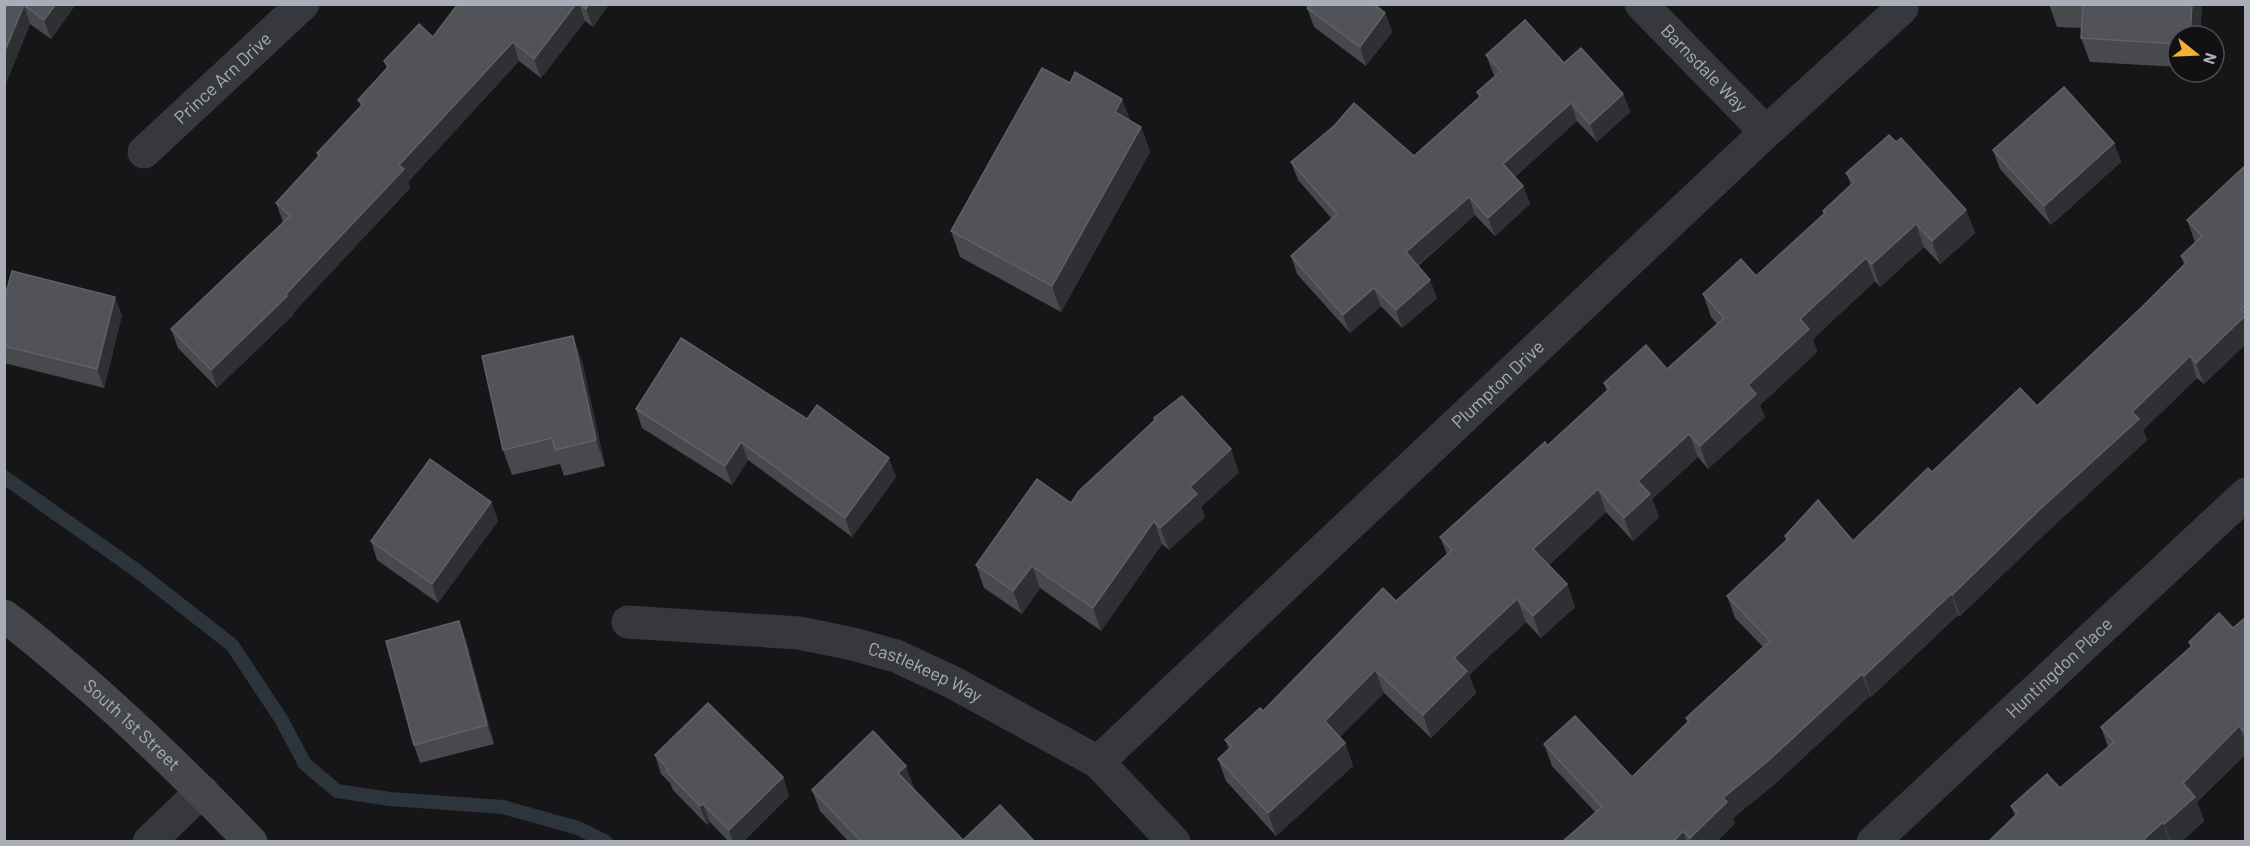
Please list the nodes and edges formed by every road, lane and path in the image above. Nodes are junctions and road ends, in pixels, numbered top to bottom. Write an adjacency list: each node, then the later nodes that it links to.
1 (303, 4): 5 (street, Prince Arn Drive)
2 (1641, 4): 4 (street, Barnsdale Way)
3 (1902, 8): 4 (street, Plumpton Drive)
4 (1766, 132): 9 (street, Plumpton Drive)
5 (144, 152)
6 (2246, 494): 14 (street, Huntingdon Place)
7 (4, 616): 10 (main road, South 1st Street)
8 (628, 622): 9 (street, Castlekeep Way)
9 (1098, 762): 13 (street, Castlekeep Way)
10 (202, 791): 11 (street); 12 (main road, South 1st Street)
11 (149, 842)
12 (251, 842)
13 (1174, 842)
14 (1873, 842)

